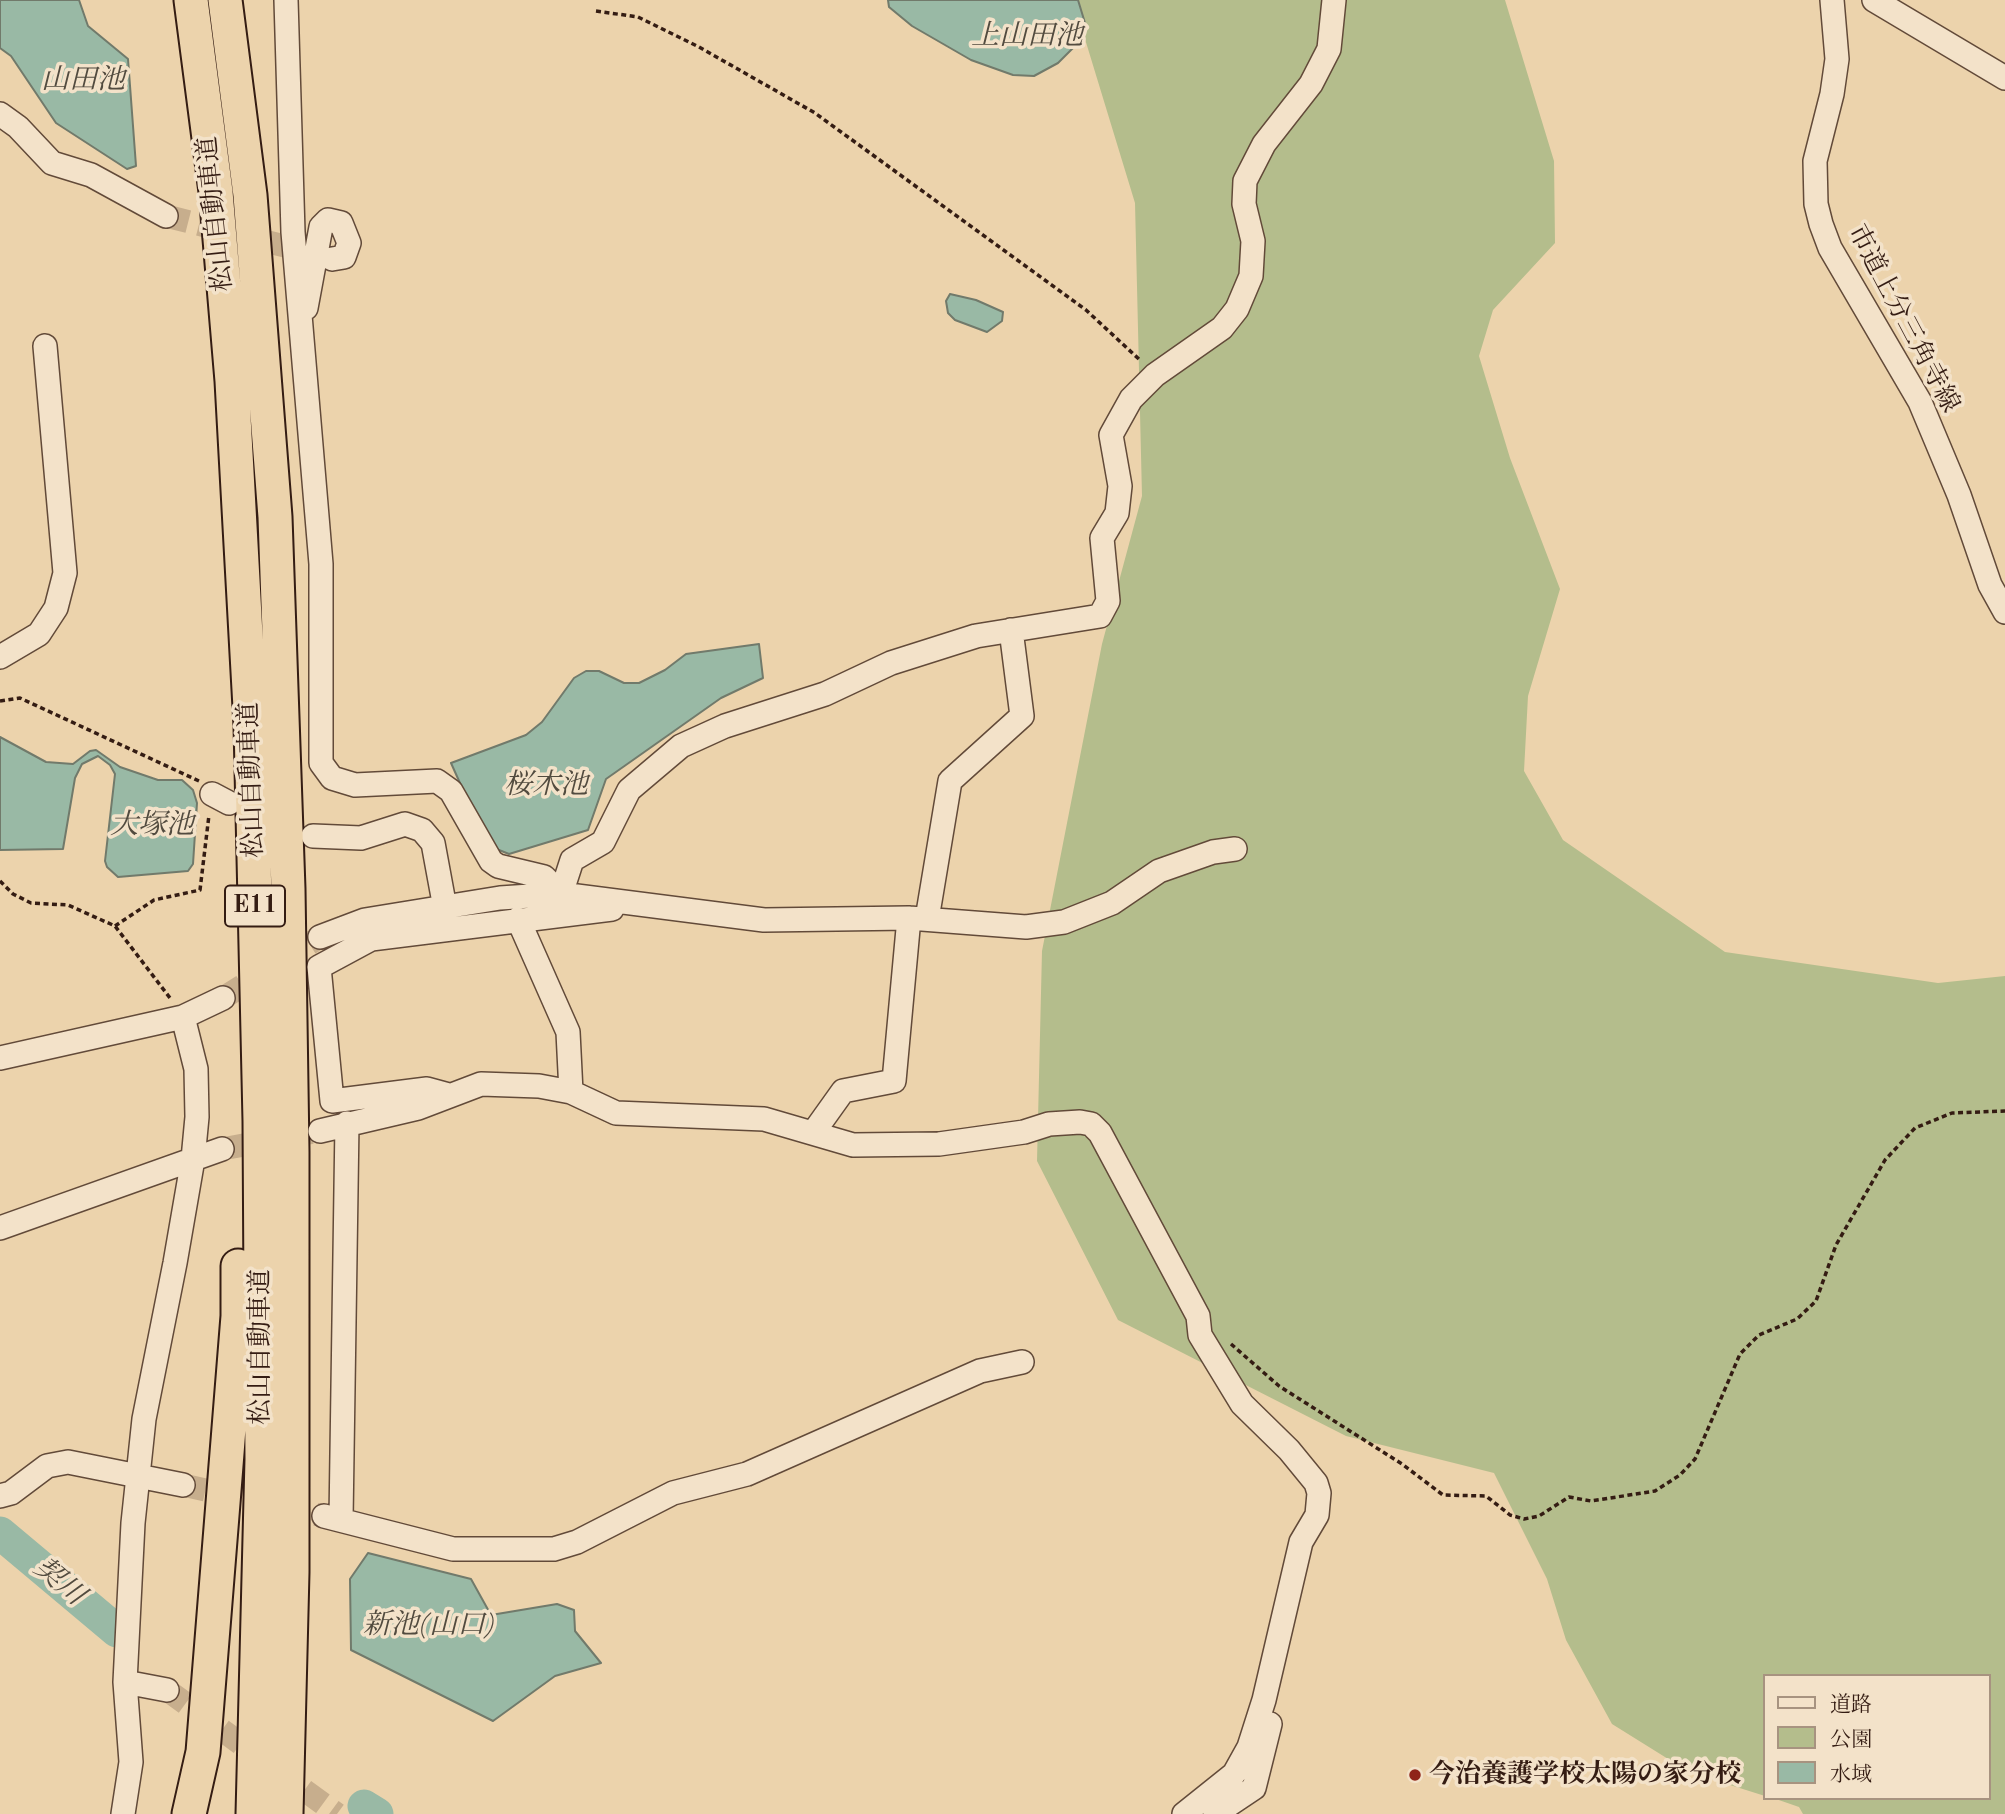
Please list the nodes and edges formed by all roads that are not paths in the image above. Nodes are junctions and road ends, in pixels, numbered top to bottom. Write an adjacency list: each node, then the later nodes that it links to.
1 (191, 0): 16 (highway, 松山自動車道 / E11)
2 (225, 0): 40 (highway, 松山自動車道 / E11)
3 (286, 0): 11 (street)
4 (1334, 0): 14 (street)
5 (1832, 0): 13 (street, 市道上分三角寺線)
6 (1874, 0): 7 (street)
7 (2005, 78)
8 (0, 114): 9 (street)
9 (166, 216)
10 (332, 259): 11 (street)
11 (300, 342): 19 (street)
12 (45, 346): 15 (street)
13 (2005, 612)
14 (1011, 630): 19 (street); 23 (street)
15 (0, 657)
16 (251, 726): 45 (highway); 46 (highway, 松山自動車道 / E11)
17 (313, 836): 21 (street)
18 (1235, 849): 23 (street)
19 (561, 894): 20 (street); 21 (street)
20 (635, 905): 22 (street); 23 (street)
21 (445, 908): 24 (street)
22 (518, 919): 28 (street); 29 (street)
23 (918, 919): 32 (street)
24 (320, 937)
25 (223, 998): 26 (street)
26 (183, 1017): 27 (street); 34 (street)
27 (0, 1058)
28 (571, 1092): 29 (street); 32 (street)
29 (449, 1095): 30 (street)
30 (346, 1123): 31 (street); 36 (street)
31 (320, 1130)
32 (813, 1133): 49 (street)
33 (222, 1149): 34 (street)
34 (193, 1159): 35 (street); 37 (street)
35 (0, 1228)
36 (1021, 1362)
37 (139, 1477): 38 (street); 39 (street); 42 (street)
38 (183, 1485)
39 (0, 1496)
40 (292, 1572): 47 (highway, 松山自動車道 / E11); 48 (highway)
41 (1286, 1660): 50 (street)
42 (125, 1682): 43 (street); 44 (street)
43 (167, 1690)
44 (123, 1814)
45 (189, 1814)
46 (253, 1814)
47 (286, 1814)
48 (298, 1814)
49 (1184, 1814)
50 (1215, 1814)

